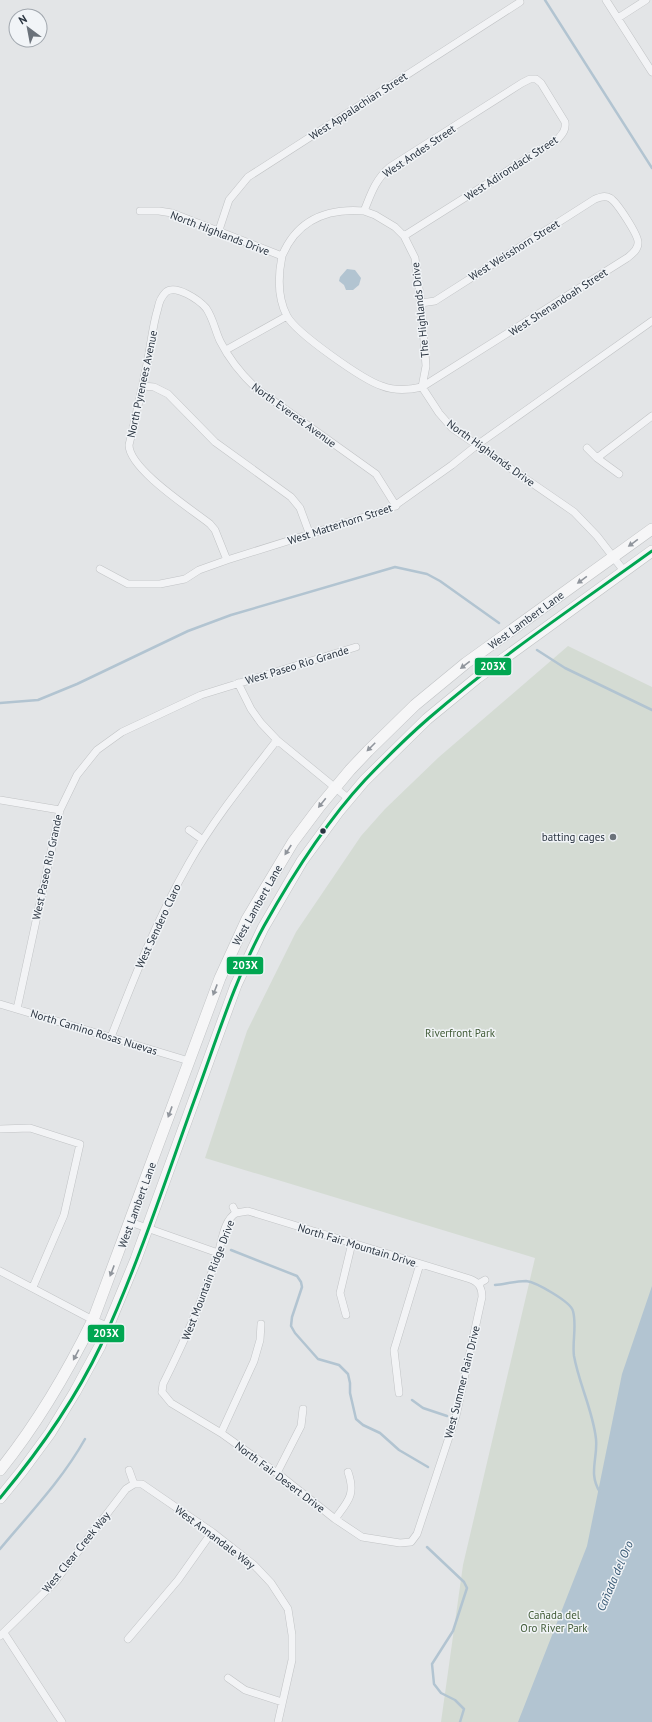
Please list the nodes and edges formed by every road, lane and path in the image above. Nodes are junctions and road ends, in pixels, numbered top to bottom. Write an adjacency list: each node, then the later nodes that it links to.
1 (606, 0): 4 (street)
2 (646, 0): 4 (street)
3 (520, 2): 10 (street, West Appalachian Street)
4 (618, 18): 5 (street)
5 (652, 72)
6 (536, 79): 9 (street, West Andes Street); 11 (street, West Adirondack Street)
7 (606, 196): 14 (street, West Weisshorn Street); 19 (street, West Shenandoah Street)
8 (140, 211): 10 (street, North Highlands Drive)
9 (364, 211): 11 (street, The Highlands Drive); 12 (street)
10 (219, 230): 12 (street, North Highlands Drive)
11 (404, 236): 14 (street, The Highlands Drive)
12 (282, 256): 15 (street, North Highlands Drive)
13 (168, 291): 17 (street, North Everest Avenue); 18 (street, North Pyrenees Avenue)
14 (421, 303): 19 (street, The Highlands Drive)
15 (287, 316): 17 (street); 19 (street, North Highlands Drive)
16 (652, 321): 21 (street, West Matterhorn Street)
17 (226, 350): 25 (street, North Everest Avenue)
18 (142, 386): 27 (street); 30 (street, North Pyrenees Avenue)
19 (422, 387): 21 (street, North Highlands Drive)
20 (652, 416): 23 (street)
21 (477, 445): 25 (street, West Matterhorn Street); 29 (street, North Highlands Drive)
22 (587, 448): 23 (street)
23 (597, 458): 24 (street)
24 (619, 474)
25 (396, 506): 27 (street, West Matterhorn Street)
26 (652, 529): 29 (main road, West Lambert Lane, one-way to 29)
27 (310, 535): 30 (street, West Matterhorn Street)
28 (652, 551): 32 (main road, West Lambert Lane)
29 (613, 557): 32 (street, North Highlands Drive); 36 (main road, West Lambert Lane, one-way to 36)
30 (227, 560): 31 (street, West Matterhorn Street)
31 (100, 569)
32 (624, 572): 37 (main road, West Lambert Lane)
33 (356, 647): 34 (street, West Paseo Rio Grande)
34 (238, 683): 35 (street); 39 (street, West Paseo Rio Grande)
35 (277, 740): 36 (street); 41 (street, West Sendero Claro)
36 (335, 787): 37 (street); 45 (main road, West Lambert Lane, one-way to 45)
37 (349, 799): 49 (main road, West Lambert Lane)
38 (0, 800): 39 (street)
39 (60, 810): 43 (street, West Paseo Rio Grande)
40 (189, 830): 41 (street)
41 (203, 840): 44 (street, West Sendero Claro)
42 (0, 1004): 43 (street, North Camino Rosas Nuevas)
43 (16, 1009): 44 (street, North Camino Rosas Nuevas)
44 (111, 1038): 45 (street, North Camino Rosas Nuevas)
45 (189, 1061): 48 (main road, West Lambert Lane, one-way to 48)
46 (0, 1129): 56 (street)
47 (235, 1210): 50 (street, North Fair Mountain Drive); 51 (street, West Mountain Ridge Drive)
48 (130, 1222): 49 (street); 58 (main road, West Lambert Lane, one-way to 58)
49 (147, 1228): 51 (street); 60 (main road, West Lambert Lane)
50 (352, 1243): 52 (street, North Fair Mountain Drive); 57 (street)
51 (218, 1253): 61 (street, West Mountain Ridge Drive)
52 (420, 1264): 55 (street, North Fair Mountain Drive); 62 (street)
53 (0, 1271): 56 (street)
54 (485, 1280): 55 (street)
55 (479, 1285): 73 (street, West Summer Rain Drive)
56 (33, 1287): 58 (street)
57 (346, 1315)
58 (93, 1320): 60 (street); 65 (main road, West Lambert Lane, one-way to 65)
59 (261, 1324): 64 (street)
60 (109, 1327): 70 (main road, West Lambert Lane)
61 (159, 1393): 64 (street, North Fair Desert Drive)
62 (399, 1393)
63 (303, 1410): 68 (street)
64 (220, 1433): 68 (street, North Fair Desert Drive)
65 (0, 1470)
66 (129, 1470): 69 (street)
67 (348, 1472): 71 (street)
68 (277, 1473): 71 (street, North Fair Desert Drive)
69 (134, 1484): 72 (street, West Annandale Way); 74 (street, West Clear Creek Way)
70 (0, 1498)
71 (335, 1519): 73 (street, North Fair Desert Drive)
72 (212, 1532): 75 (street); 77 (street, West Annandale Way)
73 (409, 1544)
74 (2, 1635): 78 (street)
75 (128, 1639)
76 (228, 1678): 77 (street)
77 (282, 1702): 79 (street, West Annandale Way)
78 (62, 1722)
79 (278, 1722)

